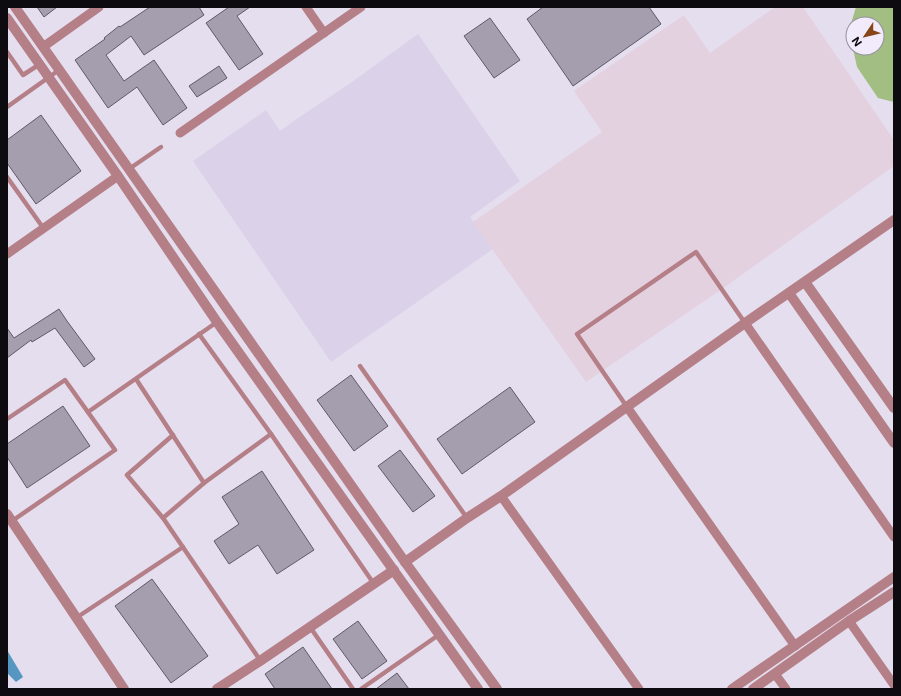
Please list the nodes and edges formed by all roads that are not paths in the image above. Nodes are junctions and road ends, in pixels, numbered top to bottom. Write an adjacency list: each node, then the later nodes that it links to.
1 (15, 7): 7 (street)
2 (99, 7): 7 (street)
3 (306, 7): 6 (street)
4 (361, 7): 6 (street)
5 (7, 18): 9 (street)
6 (324, 33): 13 (street)
7 (43, 47): 10 (street)
8 (7, 52): 9 (lane)
9 (40, 64): 11 (street)
10 (59, 70): 11 (lane); 15 (street)
11 (49, 77): 12 (lane); 16 (street)
12 (7, 107)
13 (180, 133)
14 (161, 147): 15 (lane)
15 (129, 169): 23 (street)
16 (118, 176): 19 (street); 24 (street)
17 (7, 177): 19 (lane)
18 (894, 220): 21 (street)
19 (44, 228): 20 (street)
20 (7, 254)
21 (805, 282): 22 (street); 32 (street)
22 (789, 293): 27 (street); 37 (street)
23 (217, 294): 24 (street); 25 (street)
24 (204, 303): 26 (street)
25 (230, 312): 26 (street); 45 (street)
26 (217, 322): 28 (lane); 46 (street)
27 (745, 323): 31 (street); 31 (lane); 43 (street)
28 (199, 334): 30 (lane); 35 (lane)
29 (360, 366): 42 (lane)
30 (136, 379): 33 (lane); 36 (lane)
31 (627, 407): 39 (street); 54 (street)
32 (894, 408)
33 (88, 412): 34 (lane); 40 (lane)
34 (7, 419)
35 (271, 434): 38 (lane); 48 (lane)
36 (173, 435): 38 (lane); 41 (lane)
37 (894, 443)
38 (204, 483): 41 (lane)
39 (501, 496): 42 (street); 64 (street)
40 (9, 517): 50 (street)
41 (163, 518): 44 (lane)
42 (467, 518): 45 (street)
43 (894, 537)
44 (182, 547): 50 (lane); 55 (lane)
45 (405, 562): 63 (street)
46 (394, 570): 48 (street); 53 (street)
47 (894, 576): 54 (street)
48 (374, 584): 52 (street)
49 (894, 592): 51 (street)
50 (76, 618): 58 (street)
51 (849, 621): 56 (street); 57 (street)
52 (310, 627): 55 (street); 60 (lane)
53 (440, 634): 61 (lane); 62 (street)
54 (795, 646): 65 (street)
55 (260, 661): 59 (street)
56 (776, 674): 66 (street); 67 (street)
57 (894, 685)
58 (124, 689)
59 (217, 689)
60 (353, 689)
61 (361, 689)
62 (478, 689)
63 (497, 689)
64 (640, 689)
65 (732, 689)
66 (753, 689)
67 (786, 689)

